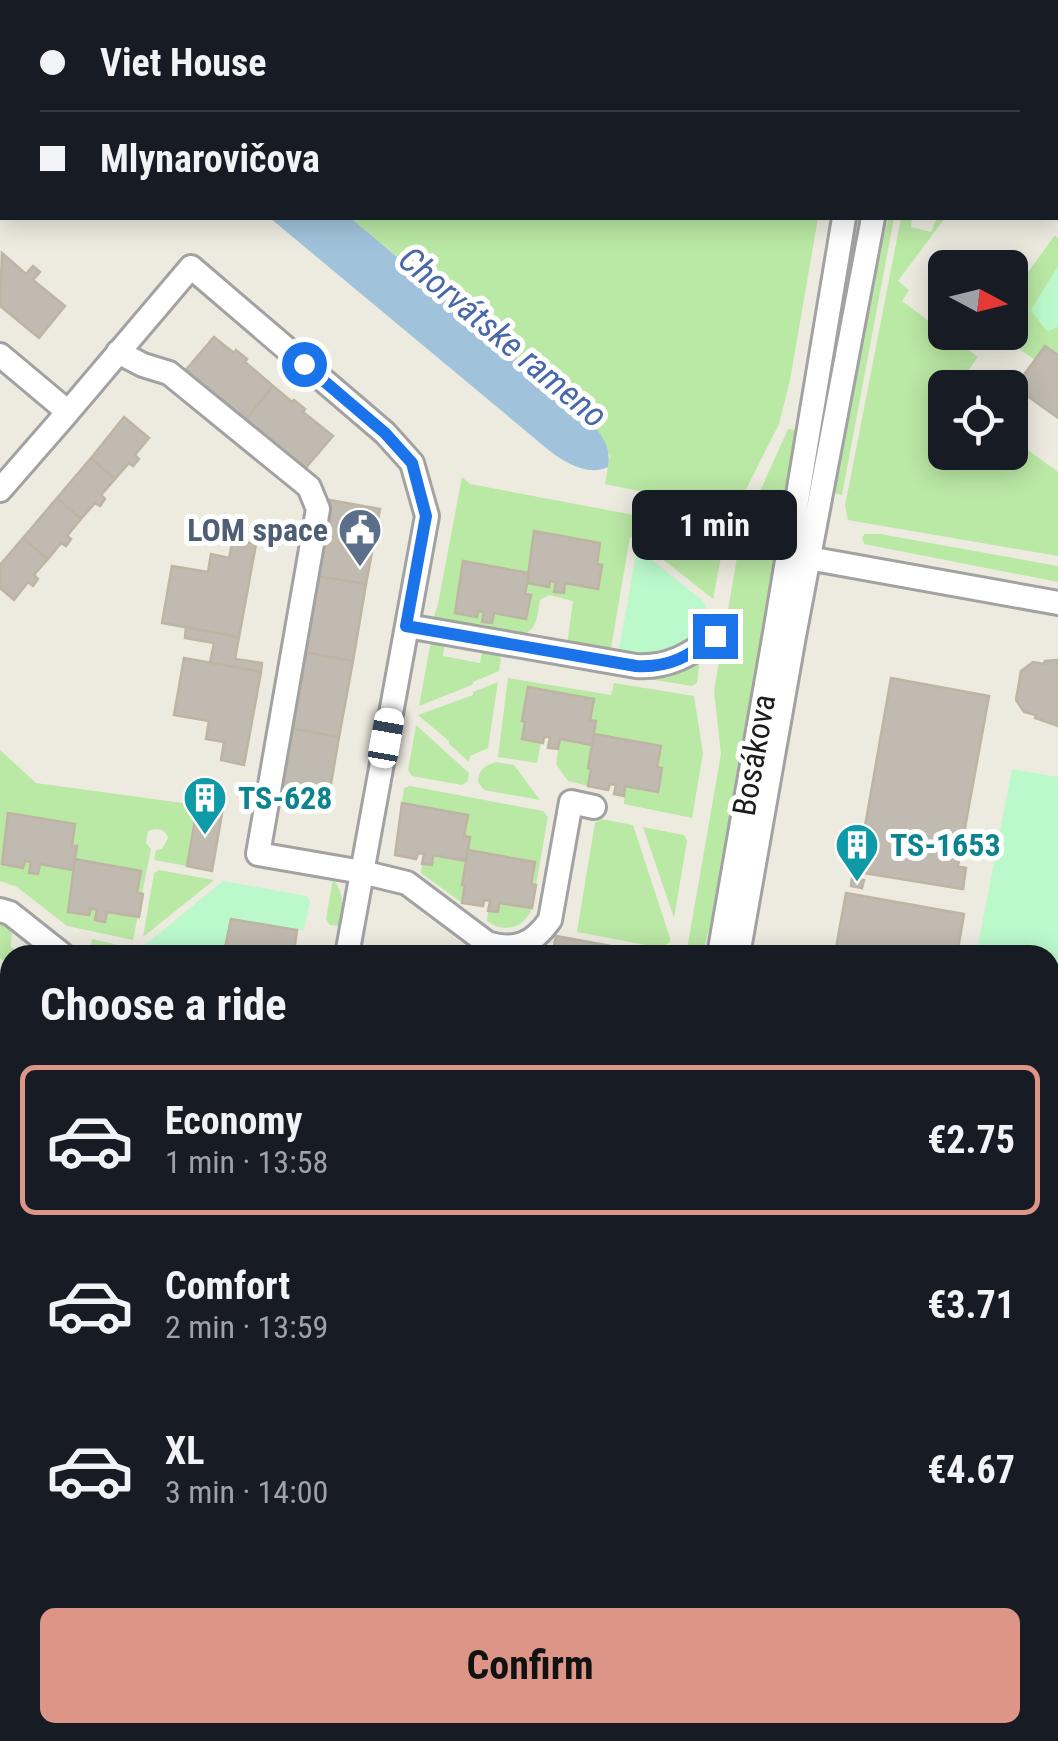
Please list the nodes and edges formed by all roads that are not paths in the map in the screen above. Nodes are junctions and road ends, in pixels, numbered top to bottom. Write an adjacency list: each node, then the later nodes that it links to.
1 (844, 220): 7 (street, Bosákova)
2 (873, 220): 7 (street, Bosákova)
3 (118, 352): 5 (street); 9 (street); 12 (street)
4 (0, 355): 5 (street)
5 (68, 412): 6 (street)
6 (0, 490)
7 (799, 557): 8 (street); 18 (street, Bosákova); 19 (street, Bosákova)
8 (1058, 603)
9 (406, 626): 10 (street); 12 (street)
10 (715, 636)
11 (594, 807): 17 (street)
12 (362, 872): 15 (street); 16 (street)
13 (0, 910): 14 (street)
14 (51, 945)
15 (349, 945)
16 (492, 945)
17 (521, 945)
18 (721, 945)
19 (740, 945)

